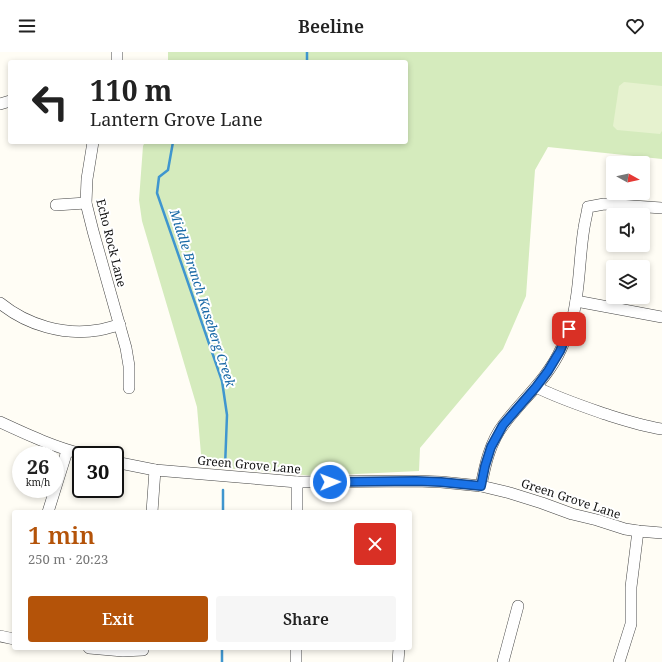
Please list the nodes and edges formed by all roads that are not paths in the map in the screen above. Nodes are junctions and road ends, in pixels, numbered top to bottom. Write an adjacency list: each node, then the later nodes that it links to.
1 (93, 144): 2 (street, Echo Rock Lane)
2 (86, 203): 3 (street); 8 (street, Echo Rock Lane)
3 (56, 205)
4 (662, 208): 5 (street)
5 (576, 301): 7 (street); 9 (street)
6 (0, 303): 8 (street)
7 (662, 317)
8 (120, 325): 10 (street, Echo Rock Lane)
9 (536, 387): 12 (street); 18 (street)
10 (129, 388)
11 (0, 422): 13 (street)
12 (662, 429)
13 (67, 450): 14 (street); 19 (street)
14 (72, 451)
15 (124, 464): 16 (street, Green Grove Lane)
16 (155, 470): 17 (street, Green Grove Lane); 20 (street)
17 (297, 482): 18 (street, Green Grove Lane); 21 (street)
18 (481, 486): 22 (street, Green Grove Lane)
19 (49, 510)
20 (152, 510)
21 (297, 510)
22 (638, 531): 23 (street, Green Grove Lane); 34 (street)
23 (662, 533)
24 (518, 606): 33 (street)
25 (0, 636): 26 (street)
26 (12, 639)
27 (112, 650): 28 (street)
28 (142, 650)
29 (296, 650): 31 (street)
30 (399, 650): 32 (street)
31 (296, 662)
32 (398, 662)
33 (503, 662)
34 (619, 662)

